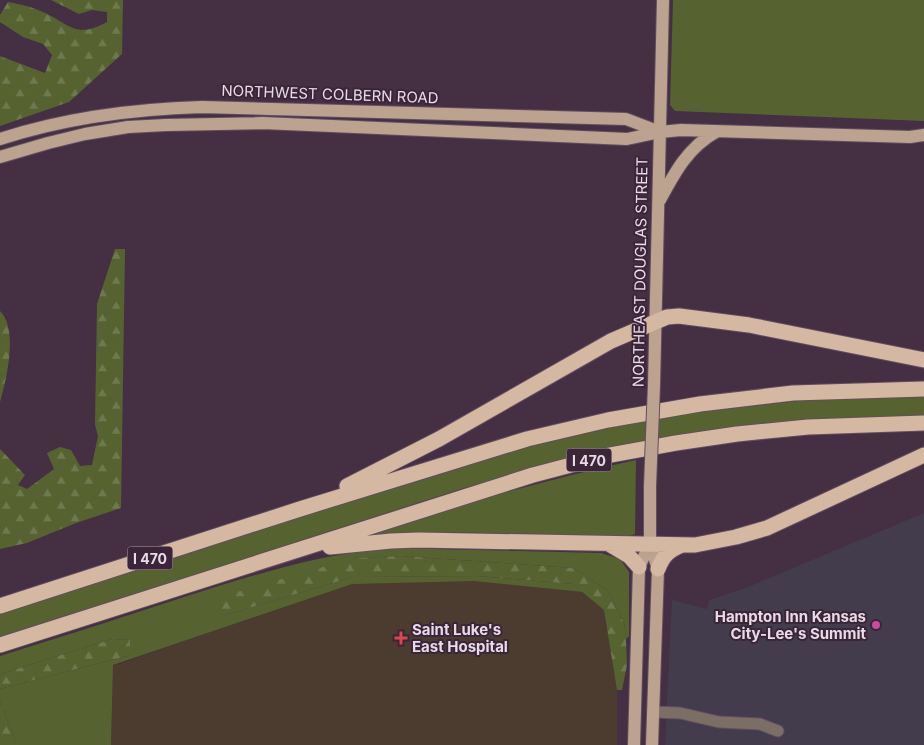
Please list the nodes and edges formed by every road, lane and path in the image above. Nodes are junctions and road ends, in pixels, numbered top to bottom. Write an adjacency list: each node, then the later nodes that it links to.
1 (663, 0): 4 (main road, NORTHEAST DOUGLAS STREET)
2 (156, 110): 3 (main road); 4 (main road, NORTHWEST COLBERN ROAD); 8 (main road, NORTHWEST COLBERN ROAD)
3 (157, 125): 4 (main road, NORTHWEST COLBERN ROAD); 10 (main road, NORTHWEST COLBERN ROAD)
4 (660, 132): 5 (main road, NORTHWEST COLBERN ROAD); 11 (main road, NORTHEAST DOUGLAS STREET)
5 (717, 132): 7 (main road, NORTHWEST COLBERN ROAD); 11 (main road)
6 (924, 135): 7 (main road)
7 (910, 137): 9 (main road)
8 (0, 139)
9 (924, 141)
10 (0, 157)
11 (659, 203): 12 (main road, NORTHEAST DOUGLAS STREET)
12 (656, 320): 13 (highway); 17 (highway); 19 (main road, NORTHEAST DOUGLAS STREET, bridge)
13 (924, 360)
14 (924, 389): 17 (highway, I 470)
15 (924, 423): 21 (highway, I 470)
16 (924, 456): 20 (highway)
17 (300, 509): 24 (highway, I 470)
18 (608, 543): 19 (highway); 21 (highway); 22 (highway)
19 (650, 544): 20 (highway); 22 (main road, NORTHEAST DOUGLAS STREET); 23 (main road, NORTHEAST DOUGLAS STREET)
20 (682, 545): 23 (highway)
21 (267, 559): 25 (highway, I 470)
22 (639, 567): 28 (main road, NORTHEAST DOUGLAS STREET)
23 (658, 569): 26 (main road, NORTHEAST DOUGLAS STREET)
24 (0, 606)
25 (0, 645)
26 (653, 712): 27 (street); 29 (main road, NORTHEAST DOUGLAS STREET)
27 (778, 731)
28 (634, 745)
29 (652, 745)

